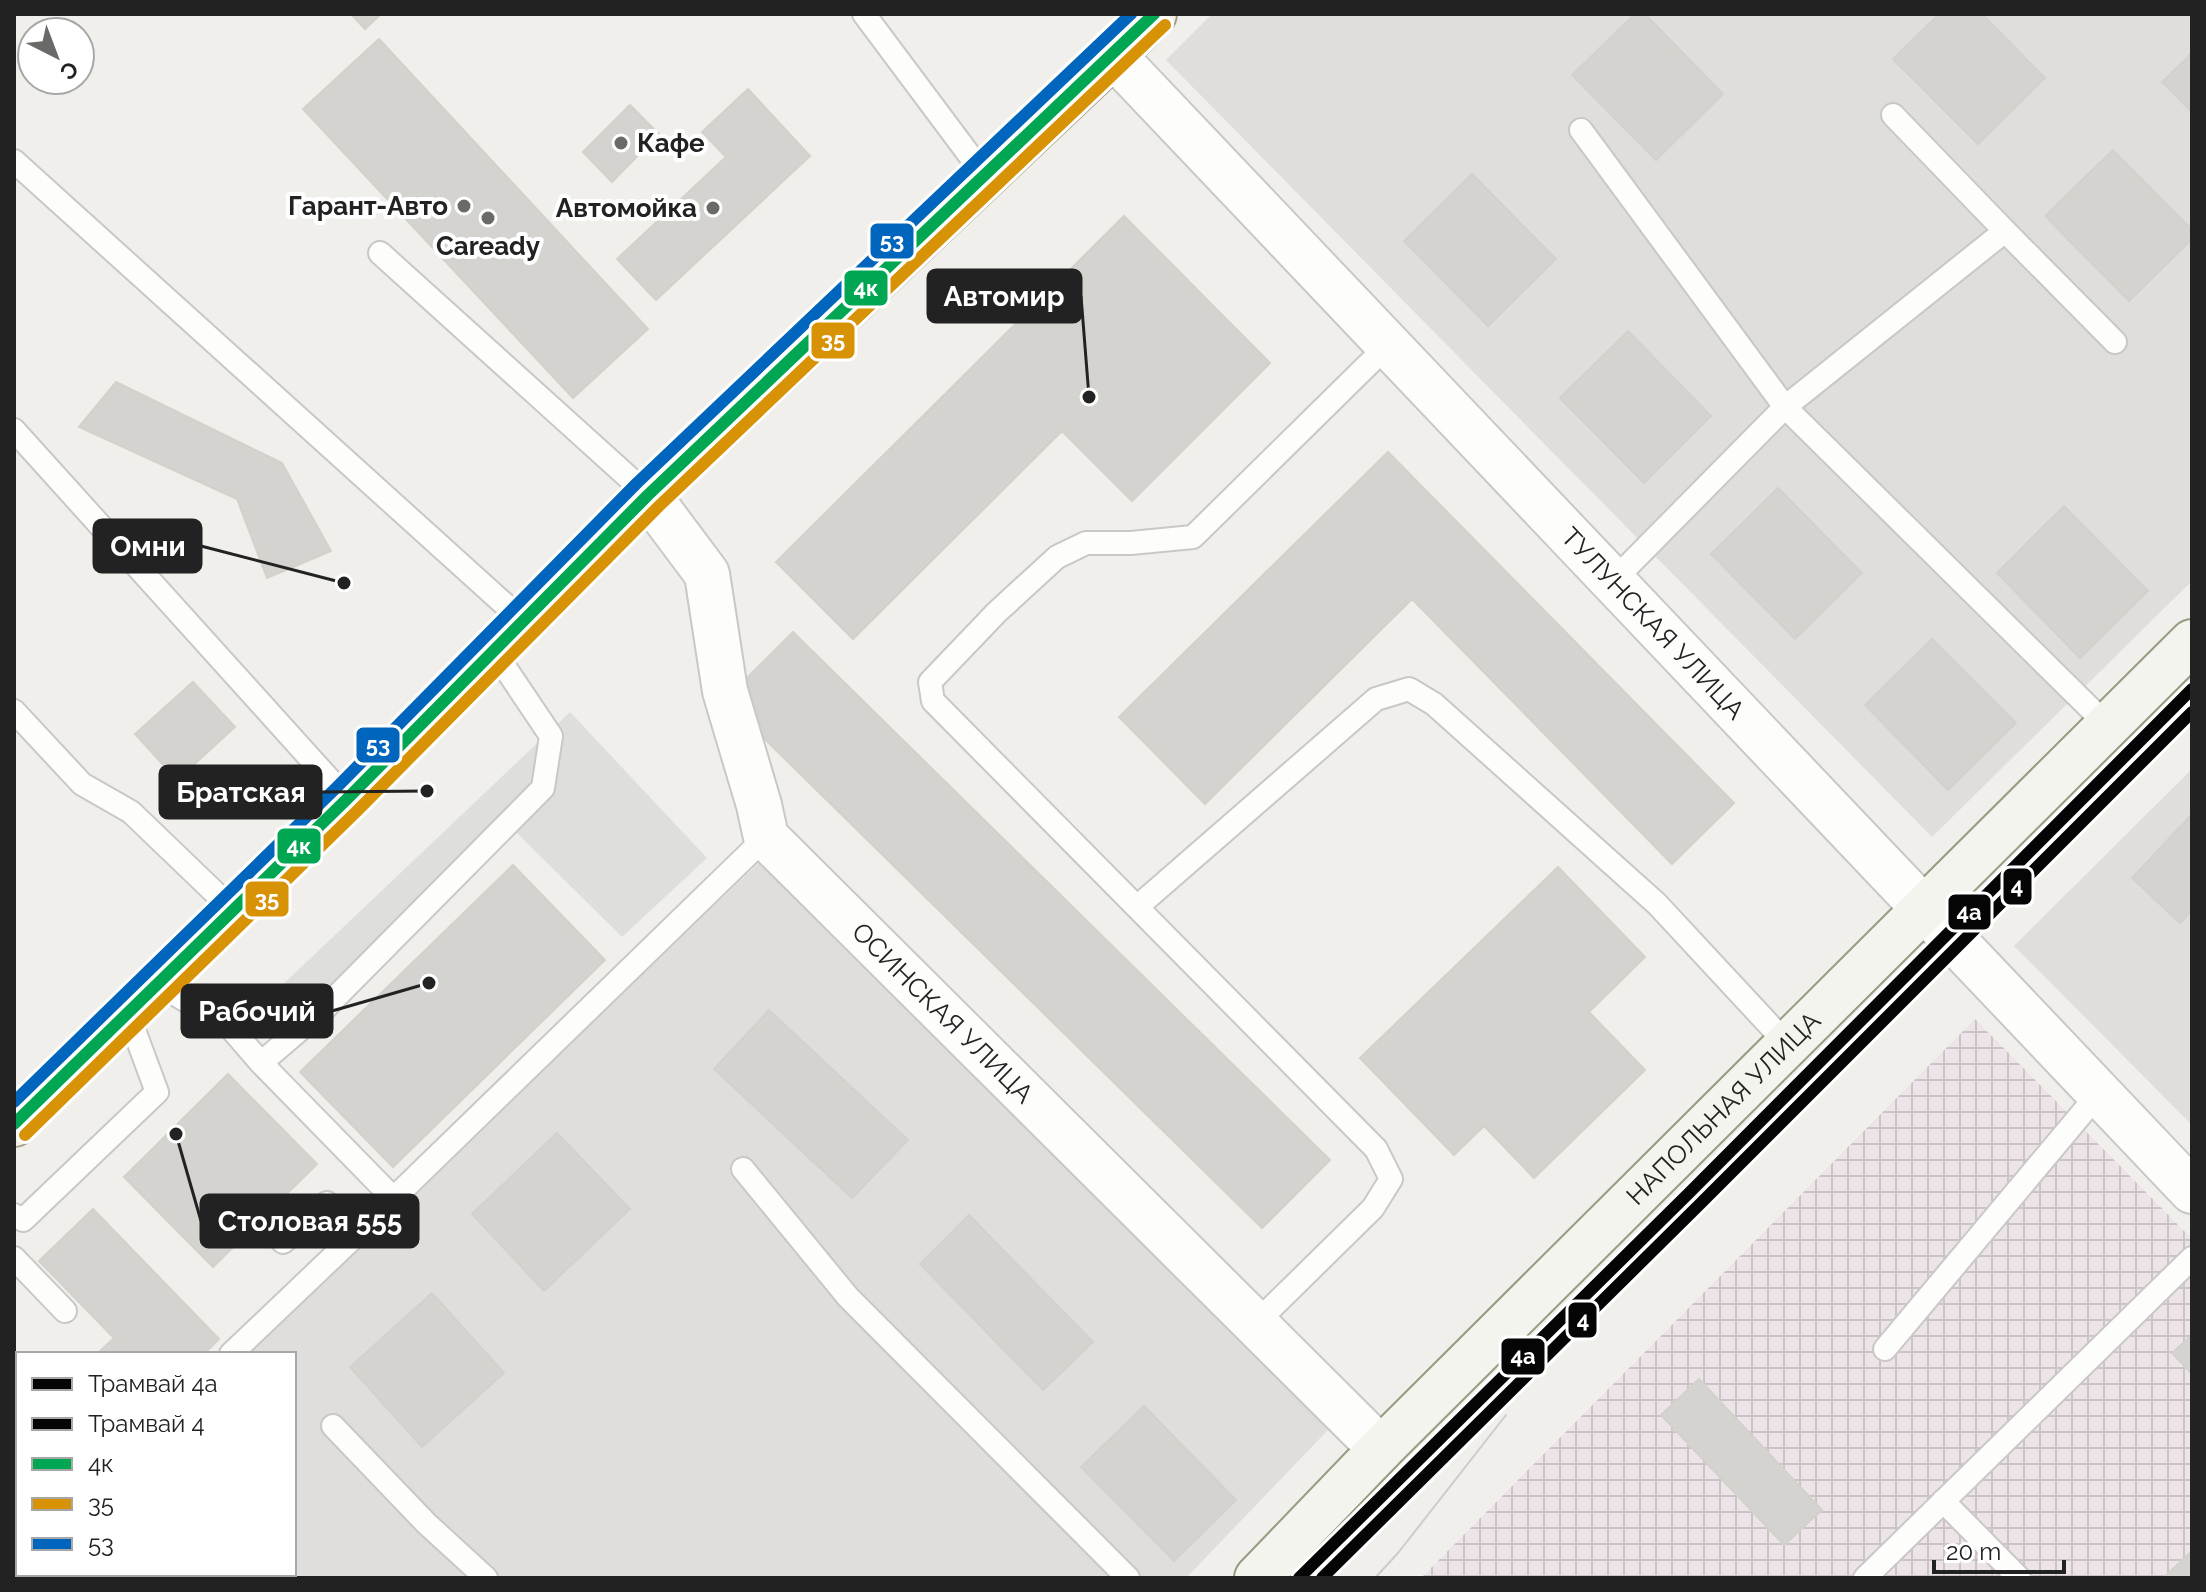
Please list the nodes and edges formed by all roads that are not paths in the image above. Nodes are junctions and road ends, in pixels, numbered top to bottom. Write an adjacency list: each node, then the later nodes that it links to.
1 (864, 14): 7 (lane)
2 (1154, 14): 3 (main road)
3 (1113, 55): 7 (main road); 11 (street, ТУЛУНСКАЯ УЛИЦА)
4 (1893, 115): 8 (lane)
5 (1581, 130): 12 (lane)
6 (14, 161): 16 (lane)
7 (985, 176): 14 (main road)
8 (2005, 231): 10 (lane); 12 (lane)
9 (380, 253): 14 (lane)
10 (2115, 342)
11 (1389, 344): 15 (street, ТУЛУНСКАЯ УЛИЦА); 22 (lane)
12 (1785, 407): 15 (lane); 19 (lane)
13 (14, 430): 20 (lane)
14 (648, 495): 16 (main road); 21 (street)
15 (1613, 581): 23 (street, ТУЛУНСКАЯ УЛИЦА)
16 (509, 636): 20 (main road); 27 (lane)
17 (2192, 642): 19 (street, НАПОЛЬНАЯ УЛИЦА)
18 (14, 711): 24 (lane)
19 (2108, 726): 23 (street, НАПОЛЬНАЯ УЛИЦА)
20 (347, 799): 24 (main road)
21 (766, 837): 32 (lane); 39 (street, ОСИНСКАЯ УЛИЦА)
22 (1137, 907): 26 (lane); 39 (lane)
23 (1925, 908): 26 (street, НАПОЛЬНАЯ УЛИЦА); 28 (street, ТУЛУНСКАЯ УЛИЦА)
24 (233, 910): 25 (main road)
25 (143, 999): 27 (lane); 29 (main road); 33 (lane)
26 (1788, 1045): 43 (street, НАПОЛЬНАЯ УЛИЦА)
27 (261, 1063): 32 (lane)
28 (2099, 1093): 31 (street, ТУЛУНСКАЯ УЛИЦА); 40 (lane)
29 (18, 1113)
30 (743, 1169): 46 (lane)
31 (2192, 1191)
32 (394, 1199): 34 (lane)
33 (14, 1215)
34 (357, 1234): 35 (lane); 41 (lane)
35 (283, 1242)
36 (14, 1258): 38 (lane)
37 (2192, 1258): 44 (lane)
38 (65, 1311)
39 (1255, 1324): 43 (street, ОСИНСКАЯ УЛИЦА)
40 (1885, 1349)
41 (233, 1352)
42 (333, 1426): 45 (lane)
43 (1381, 1449): 47 (street, НАПОЛЬНАЯ УЛИЦА)
44 (1943, 1501): 48 (lane); 49 (lane)
45 (486, 1578)
46 (1128, 1578)
47 (1257, 1578)
48 (1865, 1578)
49 (2019, 1578)

